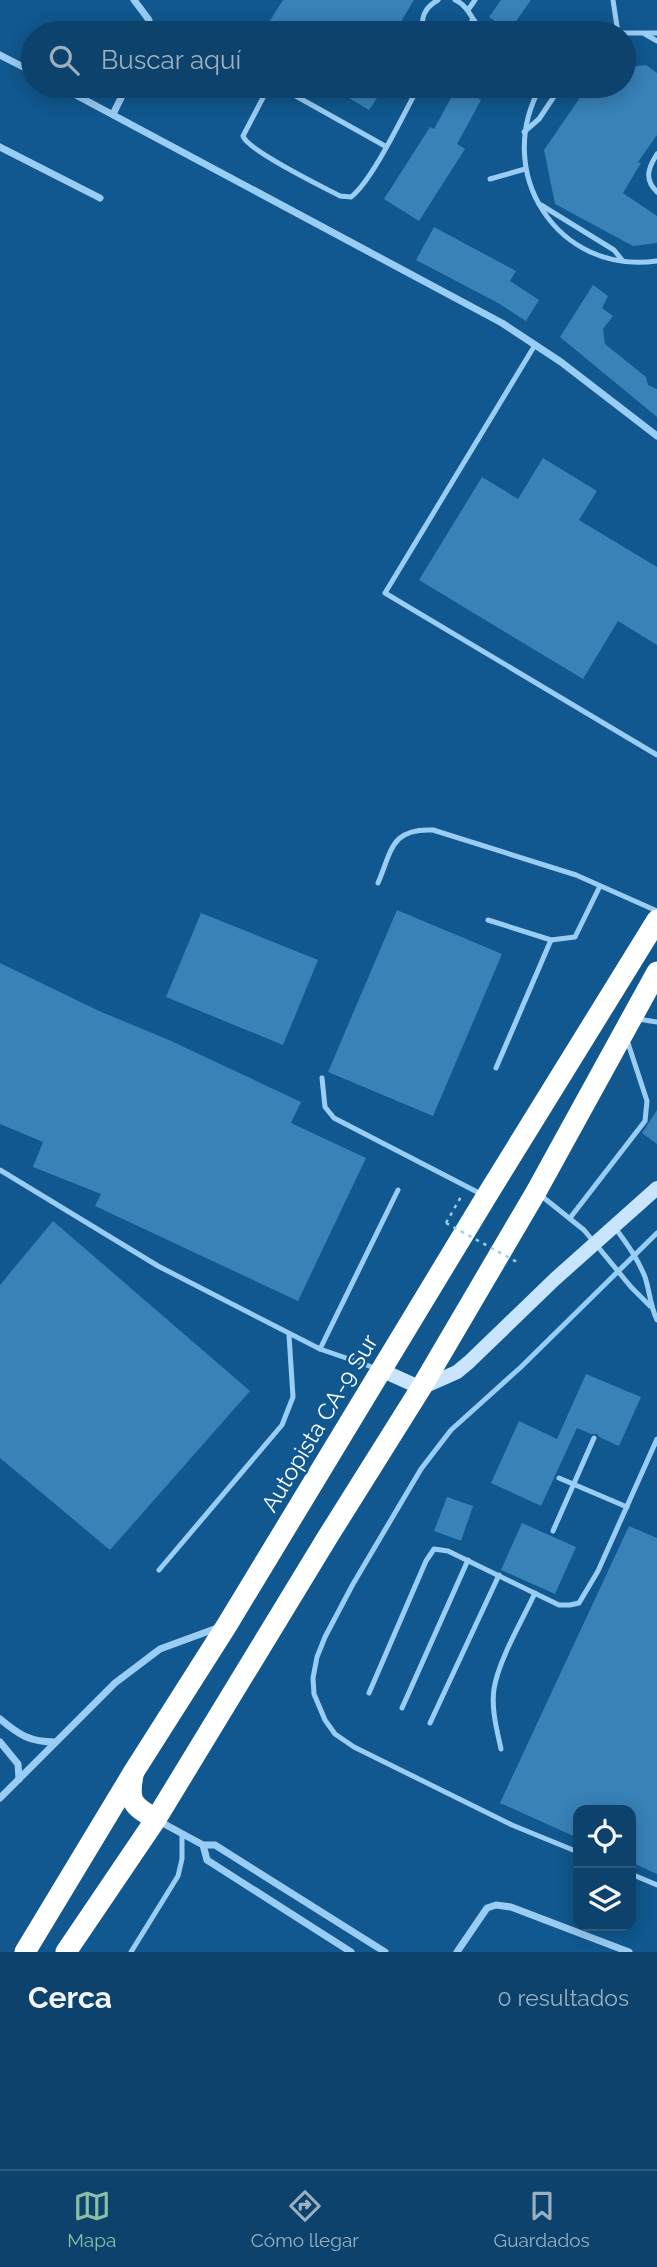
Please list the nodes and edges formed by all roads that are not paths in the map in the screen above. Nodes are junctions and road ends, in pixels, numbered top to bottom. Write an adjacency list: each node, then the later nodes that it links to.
1 (134, 0): 8 (street)
2 (438, 0): 9 (lane)
3 (455, 0): 6 (lane)
4 (475, 0): 6 (lane)
5 (613, 0): 12 (lane)
6 (468, 10): 7 (lane)
7 (471, 17): 10 (lane); 11 (lane)
8 (149, 21)
9 (422, 21)
10 (471, 21)
11 (475, 21)
12 (617, 21)
13 (636, 32): 14 (lane)
14 (641, 32): 15 (lane); 16 (lane)
15 (657, 33)
16 (657, 41)
17 (0, 55): 18 (street)
18 (21, 66)
19 (83, 98): 26 (street)
20 (121, 98): 26 (street)
21 (263, 98): 28 (lane)
22 (299, 98): 28 (lane)
23 (412, 98): 28 (lane)
24 (534, 98): 27 (lane)
25 (553, 98): 27 (lane)
26 (113, 114): 38 (street)
27 (524, 132): 31 (lane)
28 (385, 146)
29 (0, 147): 34 (street)
30 (657, 154): 33 (lane)
31 (525, 169): 32 (lane); 35 (lane)
32 (490, 179)
33 (657, 192)
34 (100, 198)
35 (538, 204): 36 (lane); 36 (lane)
36 (623, 261): 37 (lane)
37 (657, 261)
38 (535, 345): 39 (street); 40 (lane)
39 (657, 436)
40 (657, 755)
41 (378, 883): 42 (lane)
42 (600, 886): 43 (lane); 46 (lane)
43 (657, 911)
44 (488, 920): 46 (lane)
45 (657, 920): 56 (highway, Autopista CA-9 Sur)
46 (551, 940): 50 (lane)
47 (657, 972): 49 (highway)
48 (657, 1022): 49 (lane)
49 (628, 1025): 55 (highway); 57 (lane)
50 (496, 1068)
51 (322, 1079): 56 (lane)
52 (0, 1170): 65 (lane)
53 (657, 1188): 58 (main road)
54 (398, 1189): 66 (lane)
55 (536, 1192): 57 (lane); 68 (highway)
56 (486, 1197): 67 (highway, Autopista CA-9 Sur)
57 (570, 1218): 60 (lane)
58 (613, 1226): 60 (main road); 61 (lane)
59 (657, 1233): 61 (lane)
60 (594, 1242): 62 (lane); 68 (main road)
61 (634, 1254): 62 (lane); 63 (lane)
62 (618, 1270): 63 (lane); 93 (lane)
63 (650, 1306): 64 (lane)
64 (657, 1321)
65 (289, 1335): 66 (lane); 76 (lane)
66 (320, 1349): 67 (lane)
67 (381, 1370): 68 (main road); 79 (highway, Autopista CA-9 Sur)
68 (421, 1388): 90 (highway)
69 (594, 1438): 72 (lane)
70 (657, 1439): 73 (lane)
71 (559, 1478): 72 (lane)
72 (573, 1484): 73 (lane); 74 (lane)
73 (627, 1507): 78 (lane)
74 (553, 1531)
75 (468, 1560): 77 (lane); 80 (lane); 81 (lane)
76 (159, 1570)
77 (499, 1575): 78 (lane); 83 (lane)
78 (535, 1592): 86 (lane)
79 (228, 1625): 85 (street); 87 (highway, Autopista CA-9 Sur)
80 (369, 1693)
81 (402, 1708)
82 (0, 1719): 85 (street)
83 (430, 1723)
84 (0, 1742): 88 (street)
85 (56, 1742): 88 (street)
86 (501, 1749)
87 (133, 1773): 90 (highway); 96 (highway, Autopista CA-9 Sur)
88 (19, 1779): 89 (street)
89 (0, 1798)
90 (156, 1819): 91 (street); 97 (highway)
91 (183, 1834): 92 (street); 98 (lane)
92 (203, 1845): 99 (street); 100 (street)
93 (573, 1850)
94 (636, 1876): 95 (lane)
95 (657, 1885)
96 (25, 1952)
97 (66, 1952)
98 (131, 1952)
99 (351, 1952)
100 (385, 1952)
101 (457, 1952): 102 (street)
102 (629, 1952)

